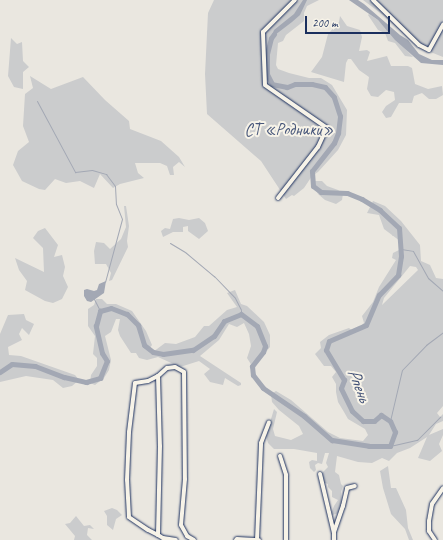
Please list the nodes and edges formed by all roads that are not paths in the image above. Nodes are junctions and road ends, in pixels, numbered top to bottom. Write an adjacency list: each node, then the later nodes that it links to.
1 (295, 0): 4 (street)
2 (373, 0): 3 (street)
3 (443, 25)
4 (278, 198)
5 (158, 376): 12 (street); 12 (street); 14 (street)
6 (269, 422): 16 (street)
7 (280, 456): 17 (street)
8 (320, 474): 11 (street)
9 (355, 486): 11 (street)
10 (443, 488): 19 (street)
11 (334, 533): 18 (street)
12 (158, 535): 13 (street)
13 (176, 540)
14 (194, 540)
15 (236, 540): 16 (street)
16 (258, 540)
17 (286, 540)
18 (334, 540)
19 (435, 540)

